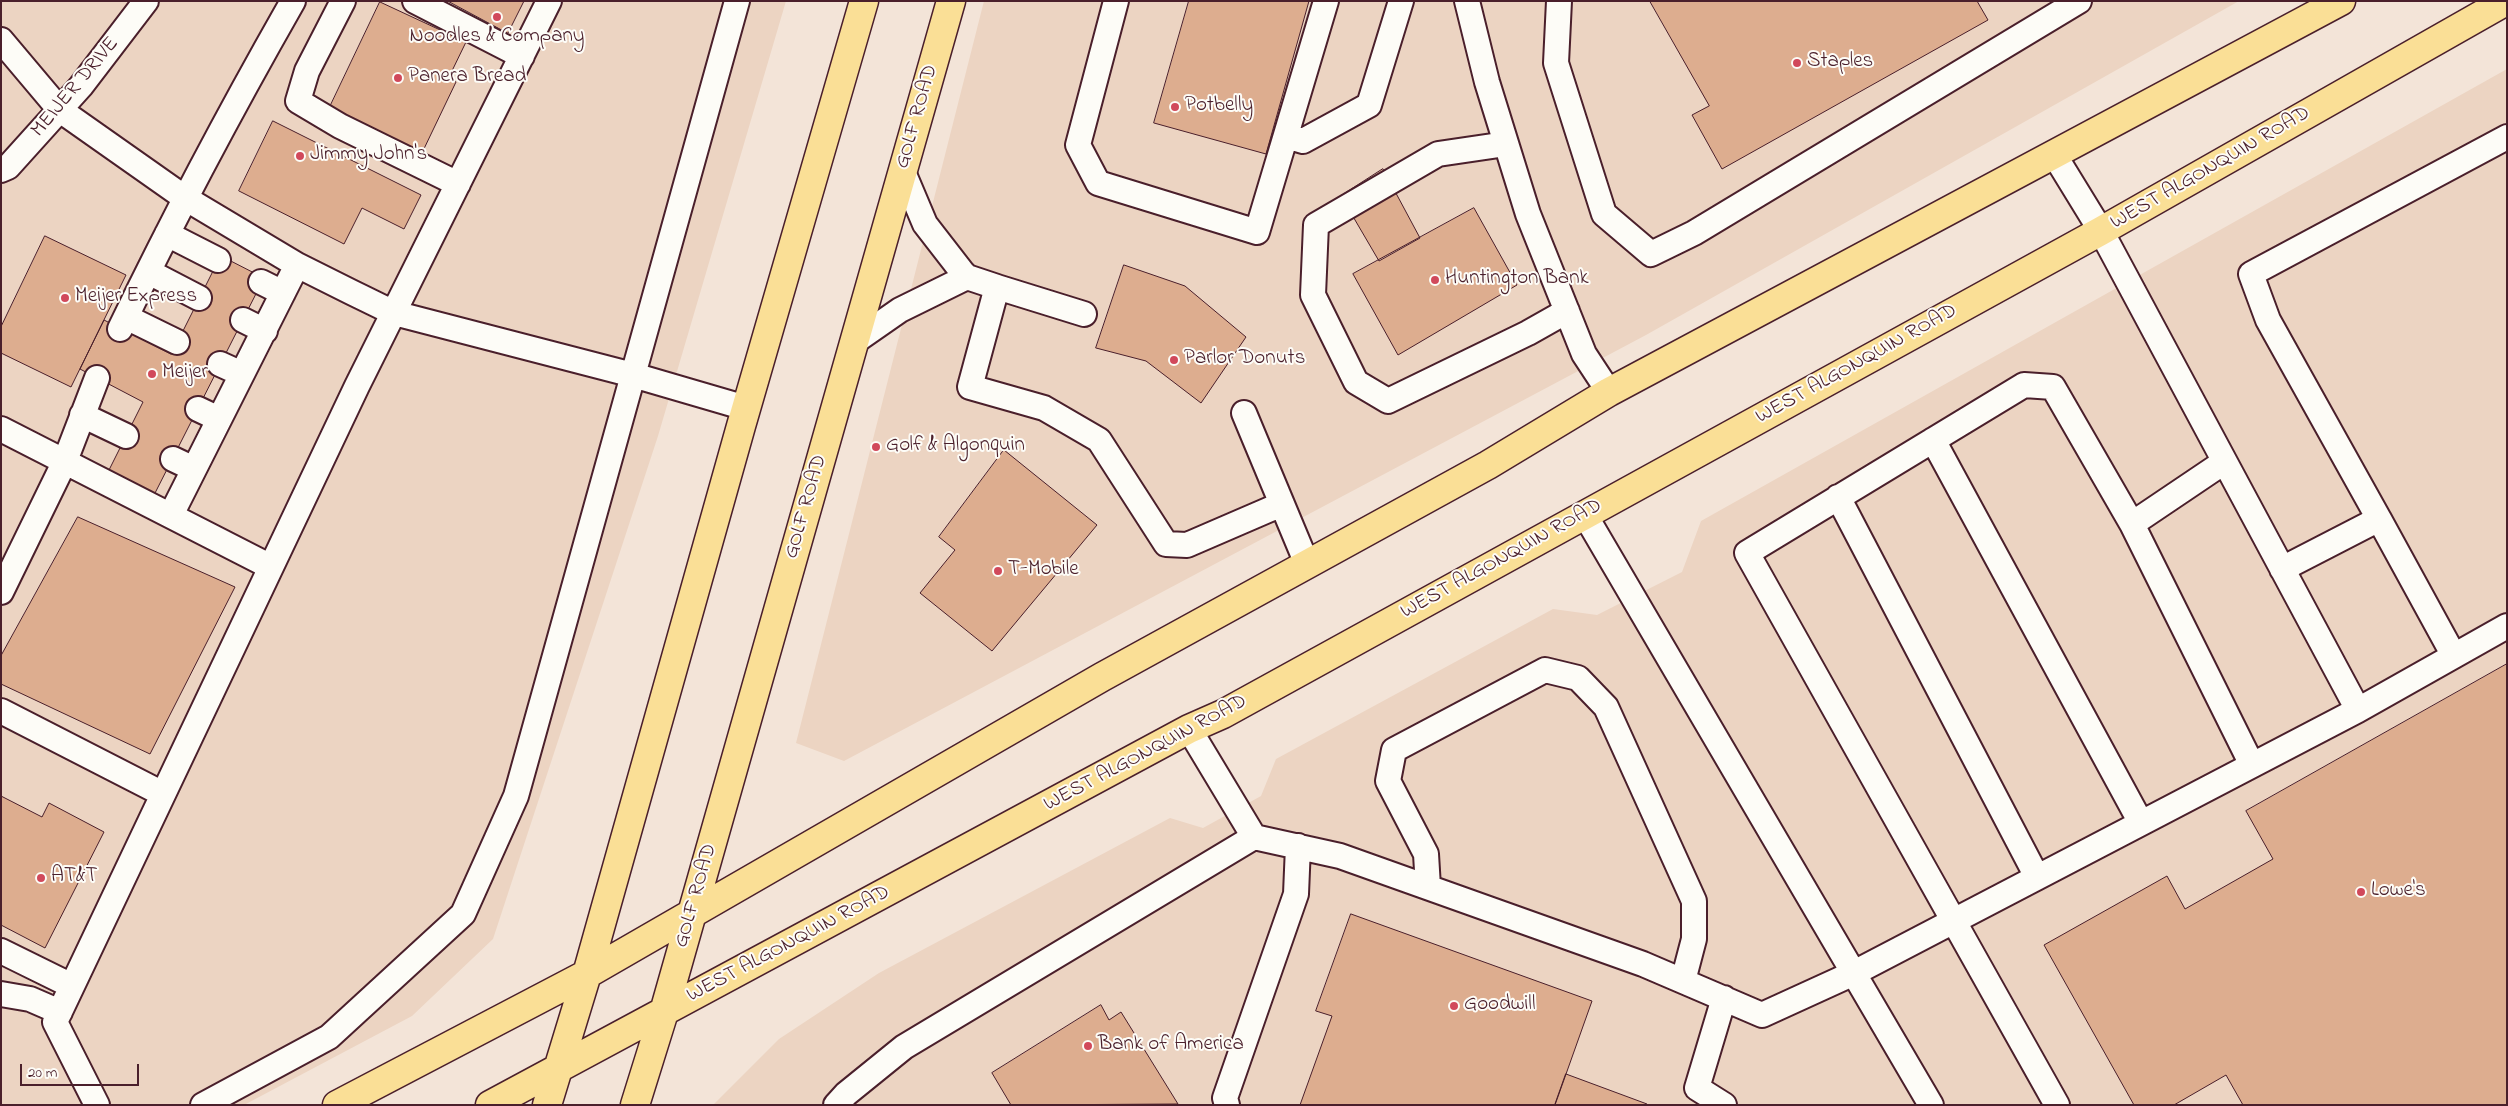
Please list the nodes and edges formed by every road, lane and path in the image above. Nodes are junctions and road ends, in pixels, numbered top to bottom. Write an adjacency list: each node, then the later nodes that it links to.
1 (146, 1): 19 (lane, MEIJER DRIVE)
2 (293, 1): 27 (lane)
3 (343, 1): 26 (lane)
4 (415, 1): 18 (lane)
5 (549, 1): 18 (lane)
6 (737, 1): 47 (lane)
7 (864, 1): 50 (main road)
8 (952, 1): 25 (main road, GOLF ROAD)
9 (1116, 1): 20 (lane)
10 (1326, 1): 20 (lane)
11 (1402, 1): 20 (lane)
12 (1467, 1): 22 (lane)
13 (1559, 1): 16 (lane)
14 (2341, 1): 23 (main road)
15 (2506, 1): 28 (main road, WEST ALGONQUIN ROAD)
16 (2065, 5)
17 (1, 40): 19 (lane)
18 (522, 56): 26 (lane)
19 (60, 110): 24 (lane, MEIJER DRIVE); 27 (lane)
20 (1286, 136)
21 (2507, 137): 66 (lane)
22 (1506, 144): 38 (lane); 38 (lane)
23 (2055, 156): 28 (lane); 49 (main road)
24 (1, 170)
25 (902, 172): 33 (lane); 44 (main road, GOLF ROAD)
26 (458, 184): 39 (lane)
27 (185, 198): 29 (lane); 31 (lane)
28 (2101, 231): 60 (lane); 65 (main road, WEST ALGONQUIN ROAD)
29 (167, 234): 30 (lane); 32 (lane)
30 (218, 260)
31 (297, 265): 36 (lane); 39 (lane)
32 (149, 272): 37 (lane); 43 (lane)
33 (967, 277): 35 (lane); 44 (lane)
34 (261, 282): 36 (lane)
35 (997, 287): 40 (lane); 63 (lane)
36 (283, 293): 42 (lane)
37 (199, 298)
38 (1567, 311): 49 (lane)
39 (394, 312): 47 (lane); 69 (lane)
40 (1084, 314)
41 (243, 320): 42 (lane)
42 (264, 331): 46 (lane)
43 (177, 342)
44 (854, 342): 84 (main road, GOLF ROAD)
45 (220, 364): 46 (lane)
46 (242, 374): 54 (lane)
47 (633, 375): 50 (lane); 97 (lane)
48 (97, 378): 53 (lane)
49 (1609, 392): 68 (main road)
50 (746, 408): 88 (main road)
51 (198, 409): 54 (lane)
52 (1244, 414): 63 (lane)
53 (82, 415): 56 (lane); 59 (lane)
54 (220, 419): 61 (lane)
55 (1, 429): 59 (lane)
56 (126, 436)
57 (1934, 440): 62 (lane); 67 (lane); 79 (lane)
58 (173, 459): 61 (lane)
59 (65, 461): 64 (lane); 71 (lane)
60 (2224, 462): 67 (lane); 70 (lane)
61 (194, 469): 64 (lane)
62 (1838, 497): 82 (lane); 85 (lane)
63 (1282, 504): 68 (lane)
64 (172, 515): 69 (lane)
65 (1585, 515): 76 (main road, WEST ALGONQUIN ROAD); 87 (lane)
66 (2379, 519): 70 (lane); 73 (lane)
67 (2132, 524): 77 (lane)
68 (1307, 564): 84 (main road)
69 (271, 567): 78 (lane)
70 (2282, 569): 74 (lane)
71 (1, 592)
72 (2507, 626): 73 (lane)
73 (2454, 656): 74 (lane)
74 (2358, 710): 77 (lane)
75 (1, 711): 78 (lane)
76 (1189, 729): 80 (lane); 94 (main road, WEST ALGONQUIN ROAD)
77 (2252, 765): 79 (lane)
78 (163, 794): 90 (lane)
79 (2141, 823): 82 (lane)
80 (1254, 837): 81 (lane); 102 (lane)
81 (1298, 846): 83 (lane); 103 (lane)
82 (2037, 877): 85 (lane)
83 (1428, 887): 89 (lane); 89 (lane)
84 (691, 915): 88 (main road); 94 (main road, GOLF ROAD)
85 (1953, 921): 87 (lane); 106 (lane)
86 (1, 951): 90 (lane)
87 (1854, 972): 92 (lane); 105 (lane)
88 (587, 974): 95 (main road); 98 (main road)
89 (1683, 981): 92 (lane)
90 (72, 986): 93 (lane)
91 (1, 994): 93 (lane)
92 (1724, 998): 104 (lane)
93 (60, 1012): 96 (lane)
94 (664, 1012): 95 (main road, WEST ALGONQUIN ROAD); 101 (main road, GOLF ROAD)
95 (558, 1069): 99 (main road, WEST ALGONQUIN ROAD); 100 (main road)
96 (97, 1105)
97 (203, 1105)
98 (337, 1105)
99 (490, 1105)
100 (547, 1105)
101 (635, 1105)
102 (836, 1105)
103 (1227, 1105)
104 (1724, 1105)
105 (1931, 1105)
106 (2056, 1105)

